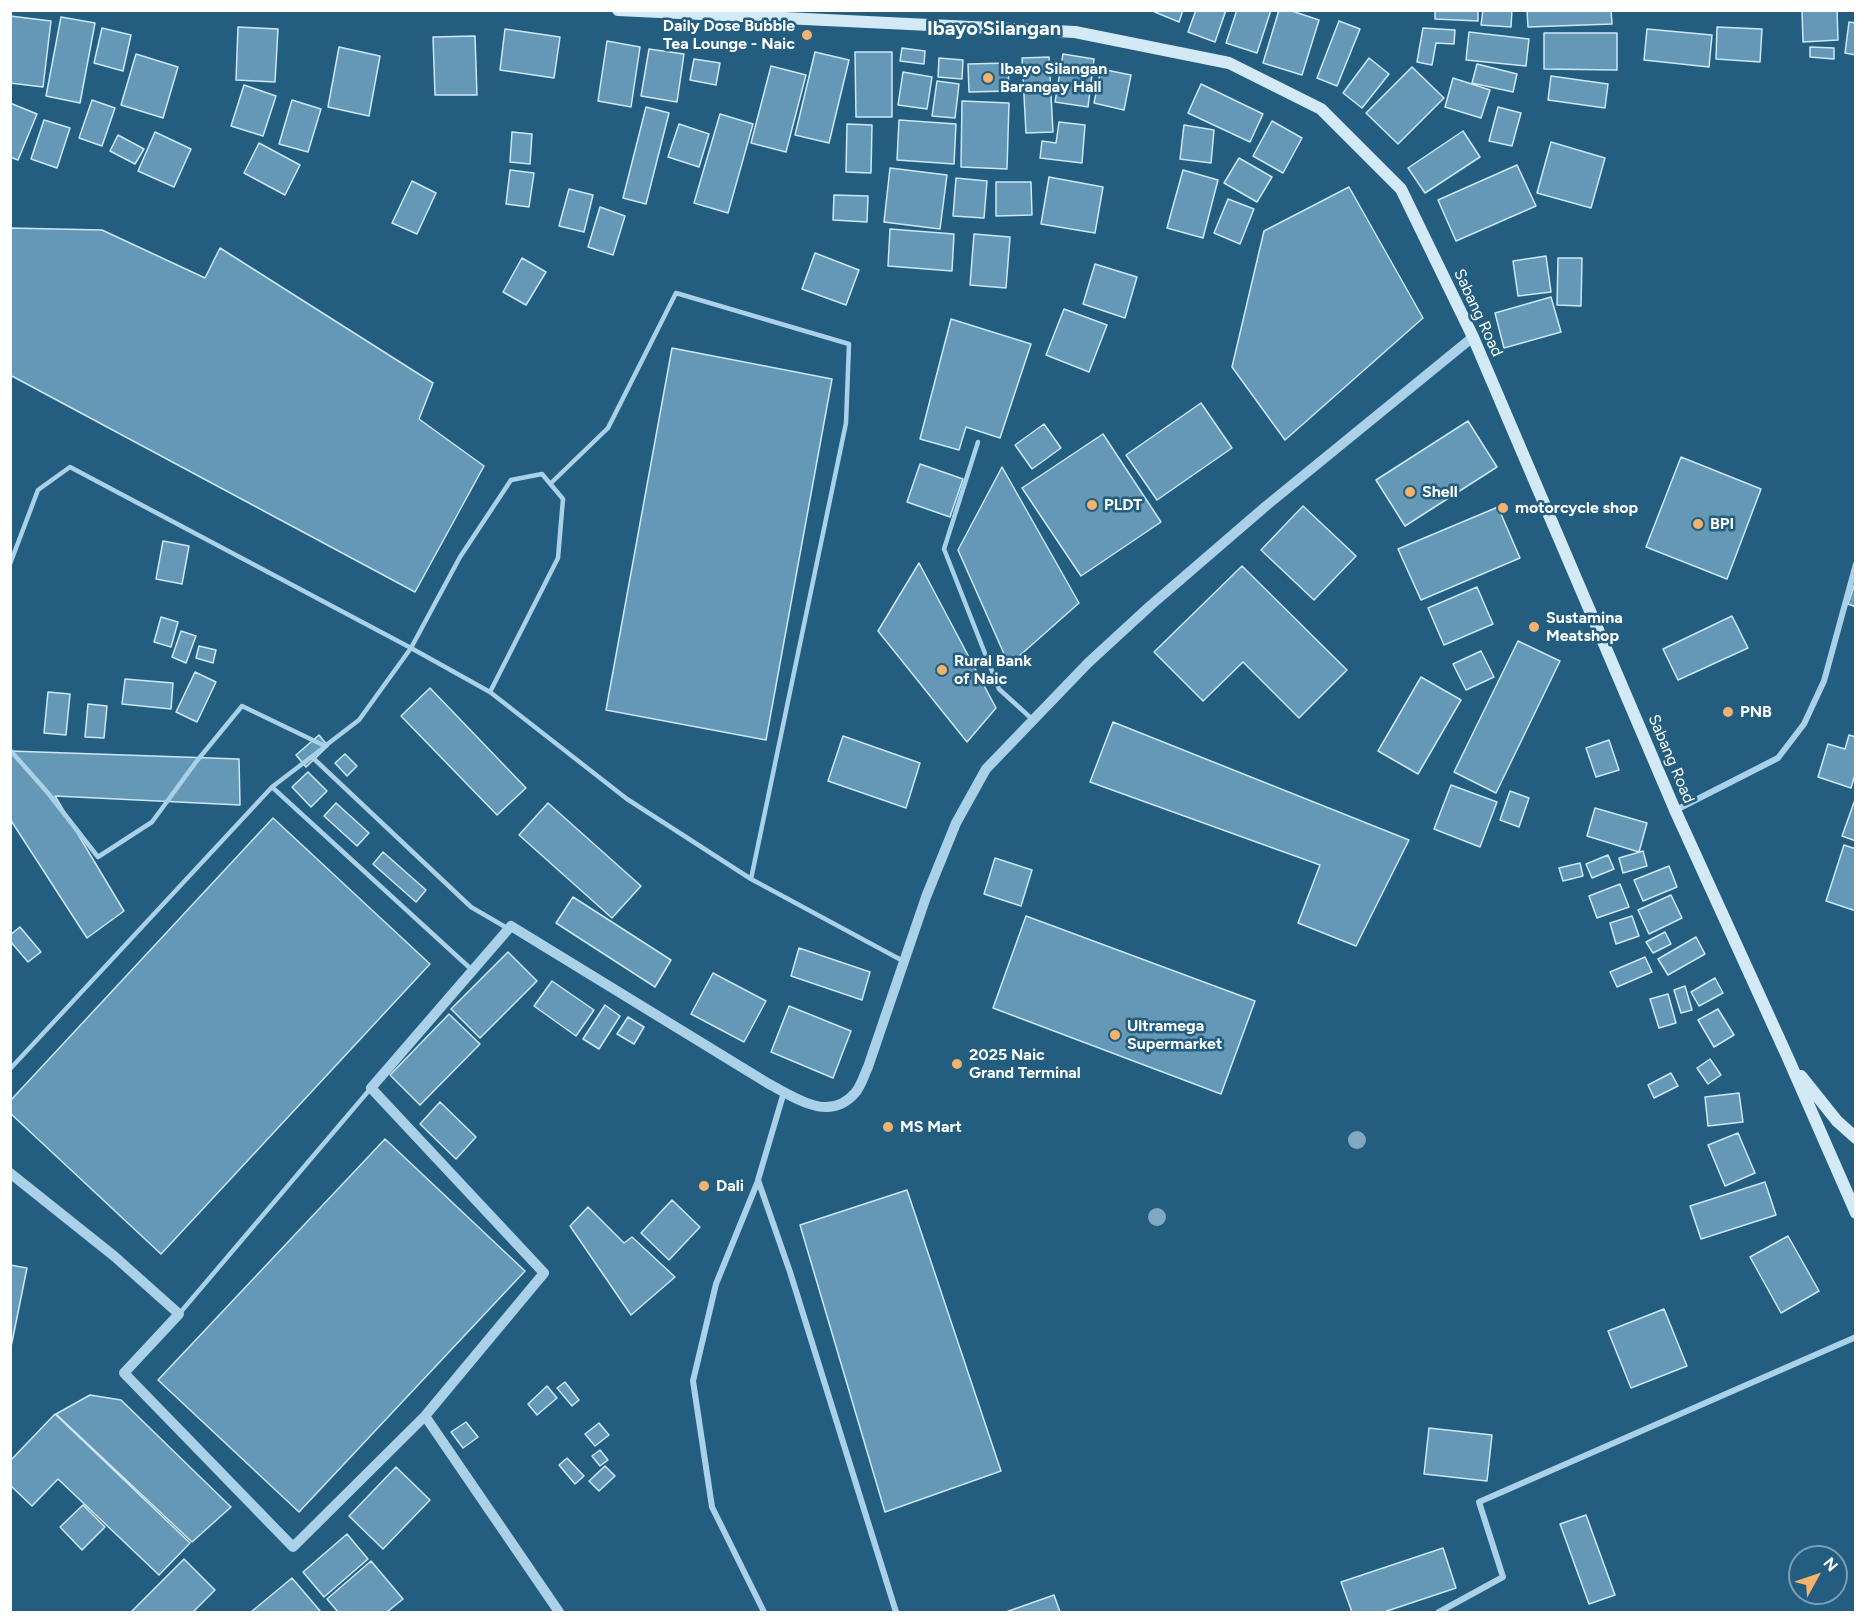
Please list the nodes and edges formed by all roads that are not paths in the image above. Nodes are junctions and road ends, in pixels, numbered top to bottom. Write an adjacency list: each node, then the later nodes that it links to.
1 (618, 10): 2 (main road, Sabang Road)
2 (1473, 337): 9 (street); 14 (main road, Sabang Road)
3 (978, 442): 9 (lane)
4 (550, 484): 7 (lane); 8 (lane); 15 (lane)
5 (10, 564): 7 (lane)
6 (1856, 564): 14 (street)
7 (411, 648): 8 (lane); 10 (lane)
8 (490, 692): 15 (lane)
9 (1032, 719): 17 (street)
10 (335, 738): 11 (lane); 12 (lane)
11 (10, 750)
12 (312, 757): 13 (lane); 16 (lane)
13 (272, 787): 18 (lane); 20 (lane)
14 (1675, 810): 19 (main road, Sabang Road)
15 (751, 879): 17 (lane)
16 (509, 929): 18 (street); 22 (street)
17 (904, 961): 22 (street)
18 (472, 970): 21 (street)
19 (1788, 1058): 23 (main road); 26 (main road, Sabang Road)
20 (10, 1069)
21 (370, 1088): 27 (lane); 29 (street)
22 (784, 1092): 25 (street)
23 (1856, 1138)
24 (10, 1173): 27 (street)
25 (758, 1181): 31 (street); 32 (street)
26 (1856, 1213)
27 (179, 1314): 29 (street)
28 (1856, 1337): 33 (street)
29 (425, 1416): 30 (street)
30 (559, 1612)
31 (764, 1612)
32 (896, 1612)
33 (1439, 1612)

